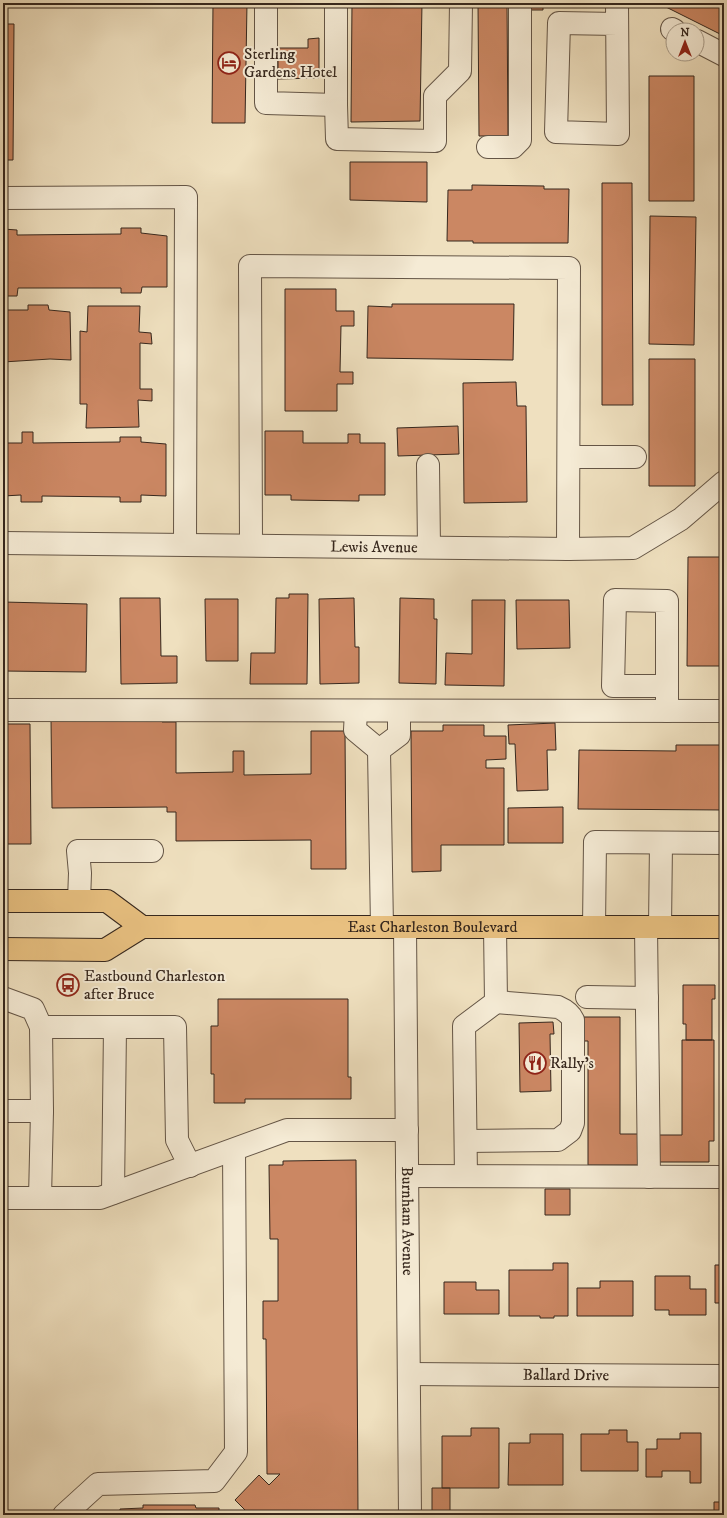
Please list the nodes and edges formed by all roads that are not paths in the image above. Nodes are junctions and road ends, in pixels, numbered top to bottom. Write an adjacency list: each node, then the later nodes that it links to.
1 (266, 3): 8 (street)
2 (336, 3): 8 (street)
3 (461, 3): 8 (street)
4 (520, 3): 9 (street)
5 (617, 13): 5 (street)
6 (705, 45): 7 (street)
7 (724, 55)
8 (336, 105)
9 (488, 147)
10 (3, 198): 16 (street)
11 (569, 458): 12 (street); 17 (street); 19 (street)
12 (635, 458)
13 (428, 465): 18 (street)
14 (724, 482): 19 (street, Lewis Avenue)
15 (3, 542): 16 (street, Lewis Avenue)
16 (185, 544): 17 (street, Lewis Avenue)
17 (251, 545): 18 (street, Lewis Avenue)
18 (429, 547): 19 (street, Lewis Avenue)
19 (568, 549)
20 (667, 686): 20 (street); 24 (street)
21 (3, 710): 22 (street)
22 (356, 711): 23 (street); 26 (street)
23 (399, 711): 24 (street); 26 (street)
24 (667, 711): 25 (street)
25 (724, 711)
26 (379, 750): 33 (street)
27 (661, 842): 28 (street); 36 (street); 37 (street)
28 (724, 843)
29 (152, 850): 31 (street)
30 (3, 901): 31 (main road)
31 (79, 901): 32 (main road)
32 (142, 927): 33 (main road, East Charleston Boulevard); 39 (main road)
33 (382, 927): 34 (main road, East Charleston Boulevard)
34 (405, 927): 35 (main road, East Charleston Boulevard); 48 (street, Burnham Avenue)
35 (495, 927): 36 (main road, East Charleston Boulevard); 43 (street)
36 (594, 927): 37 (main road, East Charleston Boulevard)
37 (653, 927): 38 (main road, East Charleston Boulevard); 42 (street)
38 (724, 927)
39 (3, 949)
40 (587, 997): 42 (street)
41 (3, 998): 44 (street)
42 (647, 998): 54 (street)
43 (496, 1002): 49 (street); 49 (street)
44 (37, 1018): 45 (street); 47 (street)
45 (115, 1027): 51 (street); 56 (street)
46 (3, 1111): 47 (street)
47 (42, 1111): 58 (street)
48 (407, 1130): 50 (street); 52 (street, Burnham Avenue)
49 (466, 1141): 53 (street)
50 (234, 1150): 51 (street); 61 (street)
51 (190, 1166): 56 (street)
52 (407, 1176): 53 (street); 59 (street, Burnham Avenue)
53 (466, 1176): 54 (street)
54 (649, 1177): 55 (street)
55 (724, 1177)
56 (113, 1193): 58 (street)
57 (3, 1198): 58 (street)
58 (40, 1198)
59 (409, 1374): 60 (street, Ballard Drive); 62 (street, Burnham Avenue)
60 (724, 1376)
61 (64, 1515)
62 (410, 1515)

